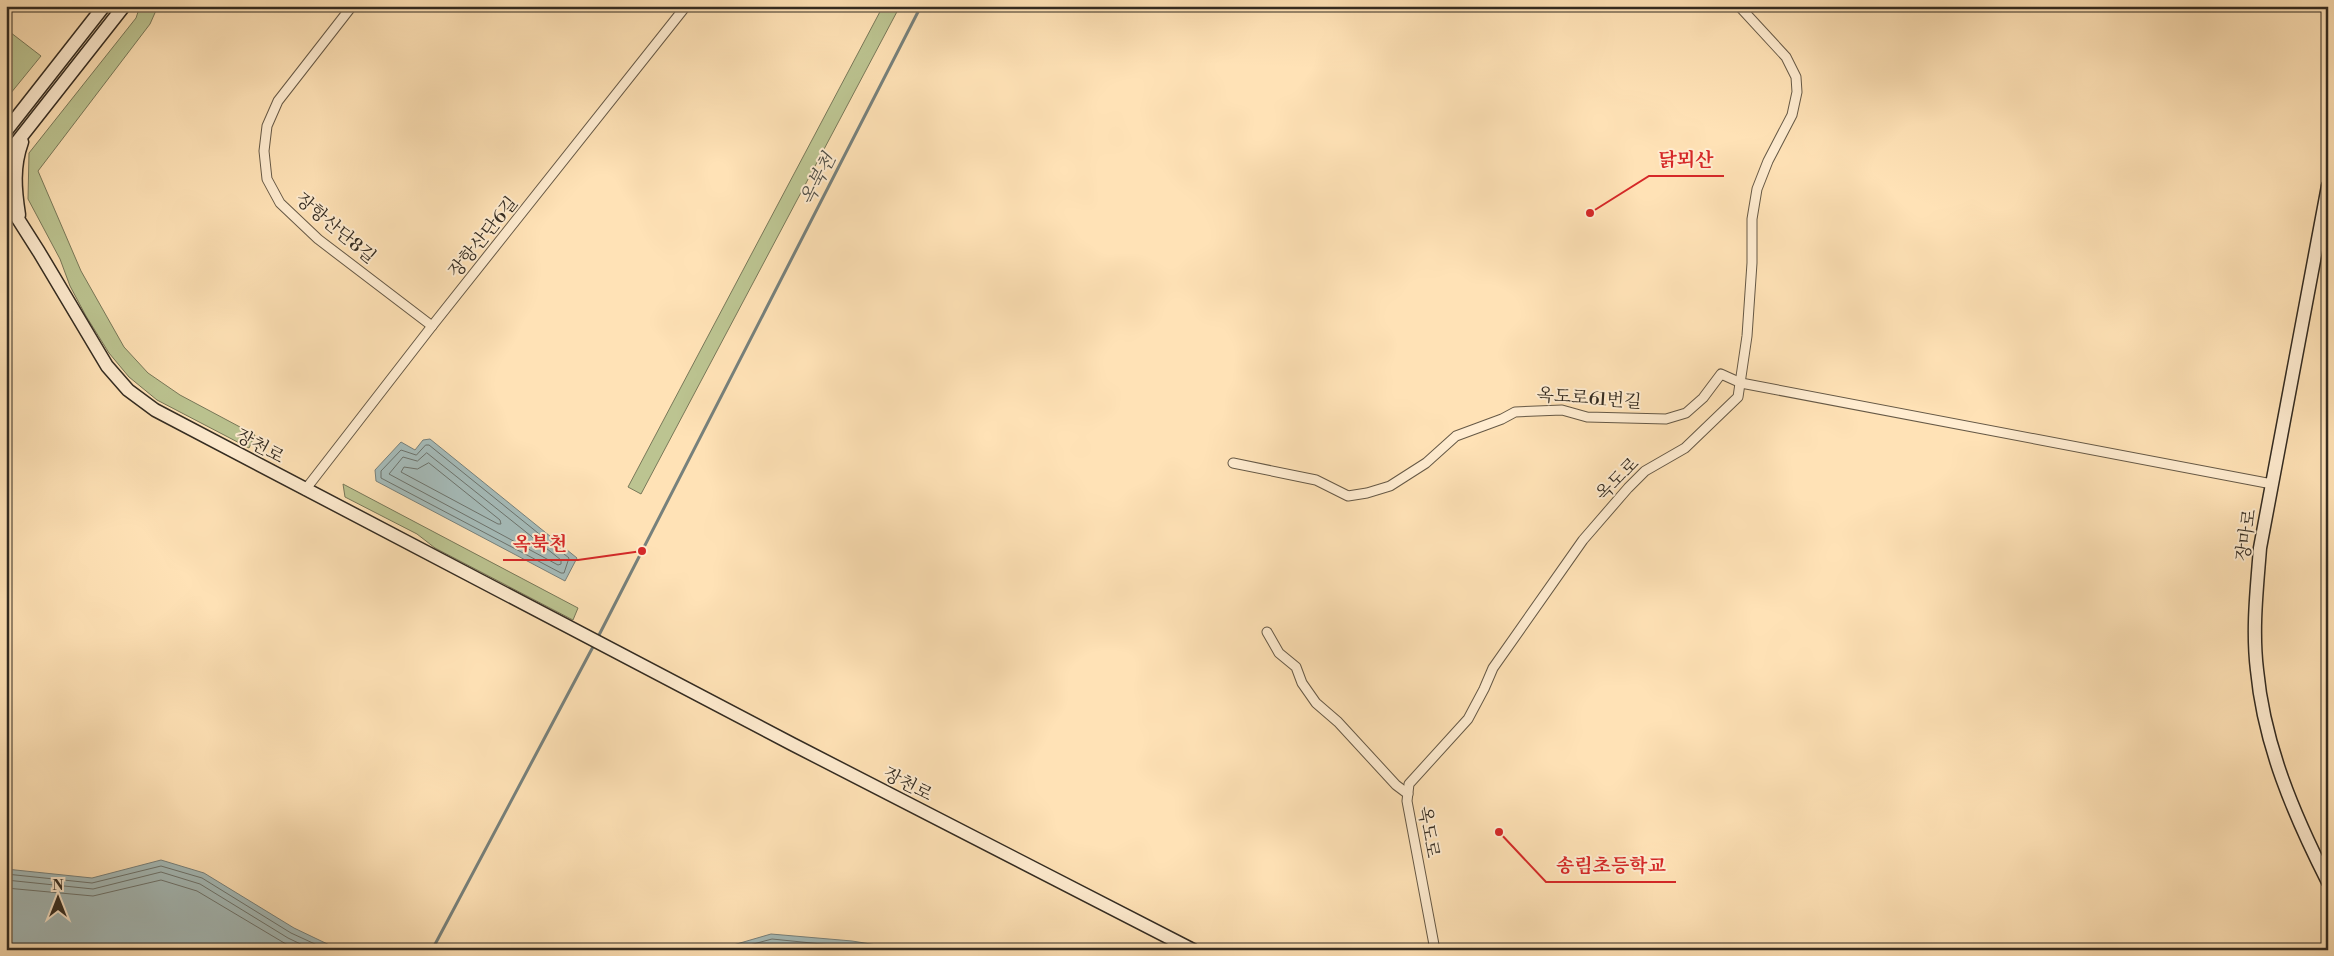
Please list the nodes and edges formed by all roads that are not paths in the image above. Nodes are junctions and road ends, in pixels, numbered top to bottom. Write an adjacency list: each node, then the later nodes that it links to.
1 (104, 6): 6 (main road)
2 (124, 6): 8 (main road)
3 (352, 6): 14 (street, 장항산단8길)
4 (686, 6): 14 (street, 장항산단6길)
5 (1739, 6): 15 (street, 옥도로)
6 (12, 118): 7 (main road)
7 (6, 131)
8 (27, 131): 9 (main road); 13 (main road)
9 (6, 156)
10 (2328, 186): 17 (main road, 장마로)
11 (6, 200): 13 (main road, 장천로)
12 (6, 214): 13 (main road)
13 (19, 220): 18 (main road, 장천로)
14 (432, 326): 18 (street, 장항산단6길)
15 (1741, 383): 16 (street, 옥도로61번길); 17 (street); 20 (street, 옥도로)
16 (1233, 463)
17 (2272, 484): 21 (main road, 장마로)
18 (305, 490): 22 (main road, 장천로)
19 (1267, 632): 20 (street)
20 (1408, 794): 23 (street, 옥도로)
21 (2328, 882)
22 (1193, 950)
23 (1435, 950)

